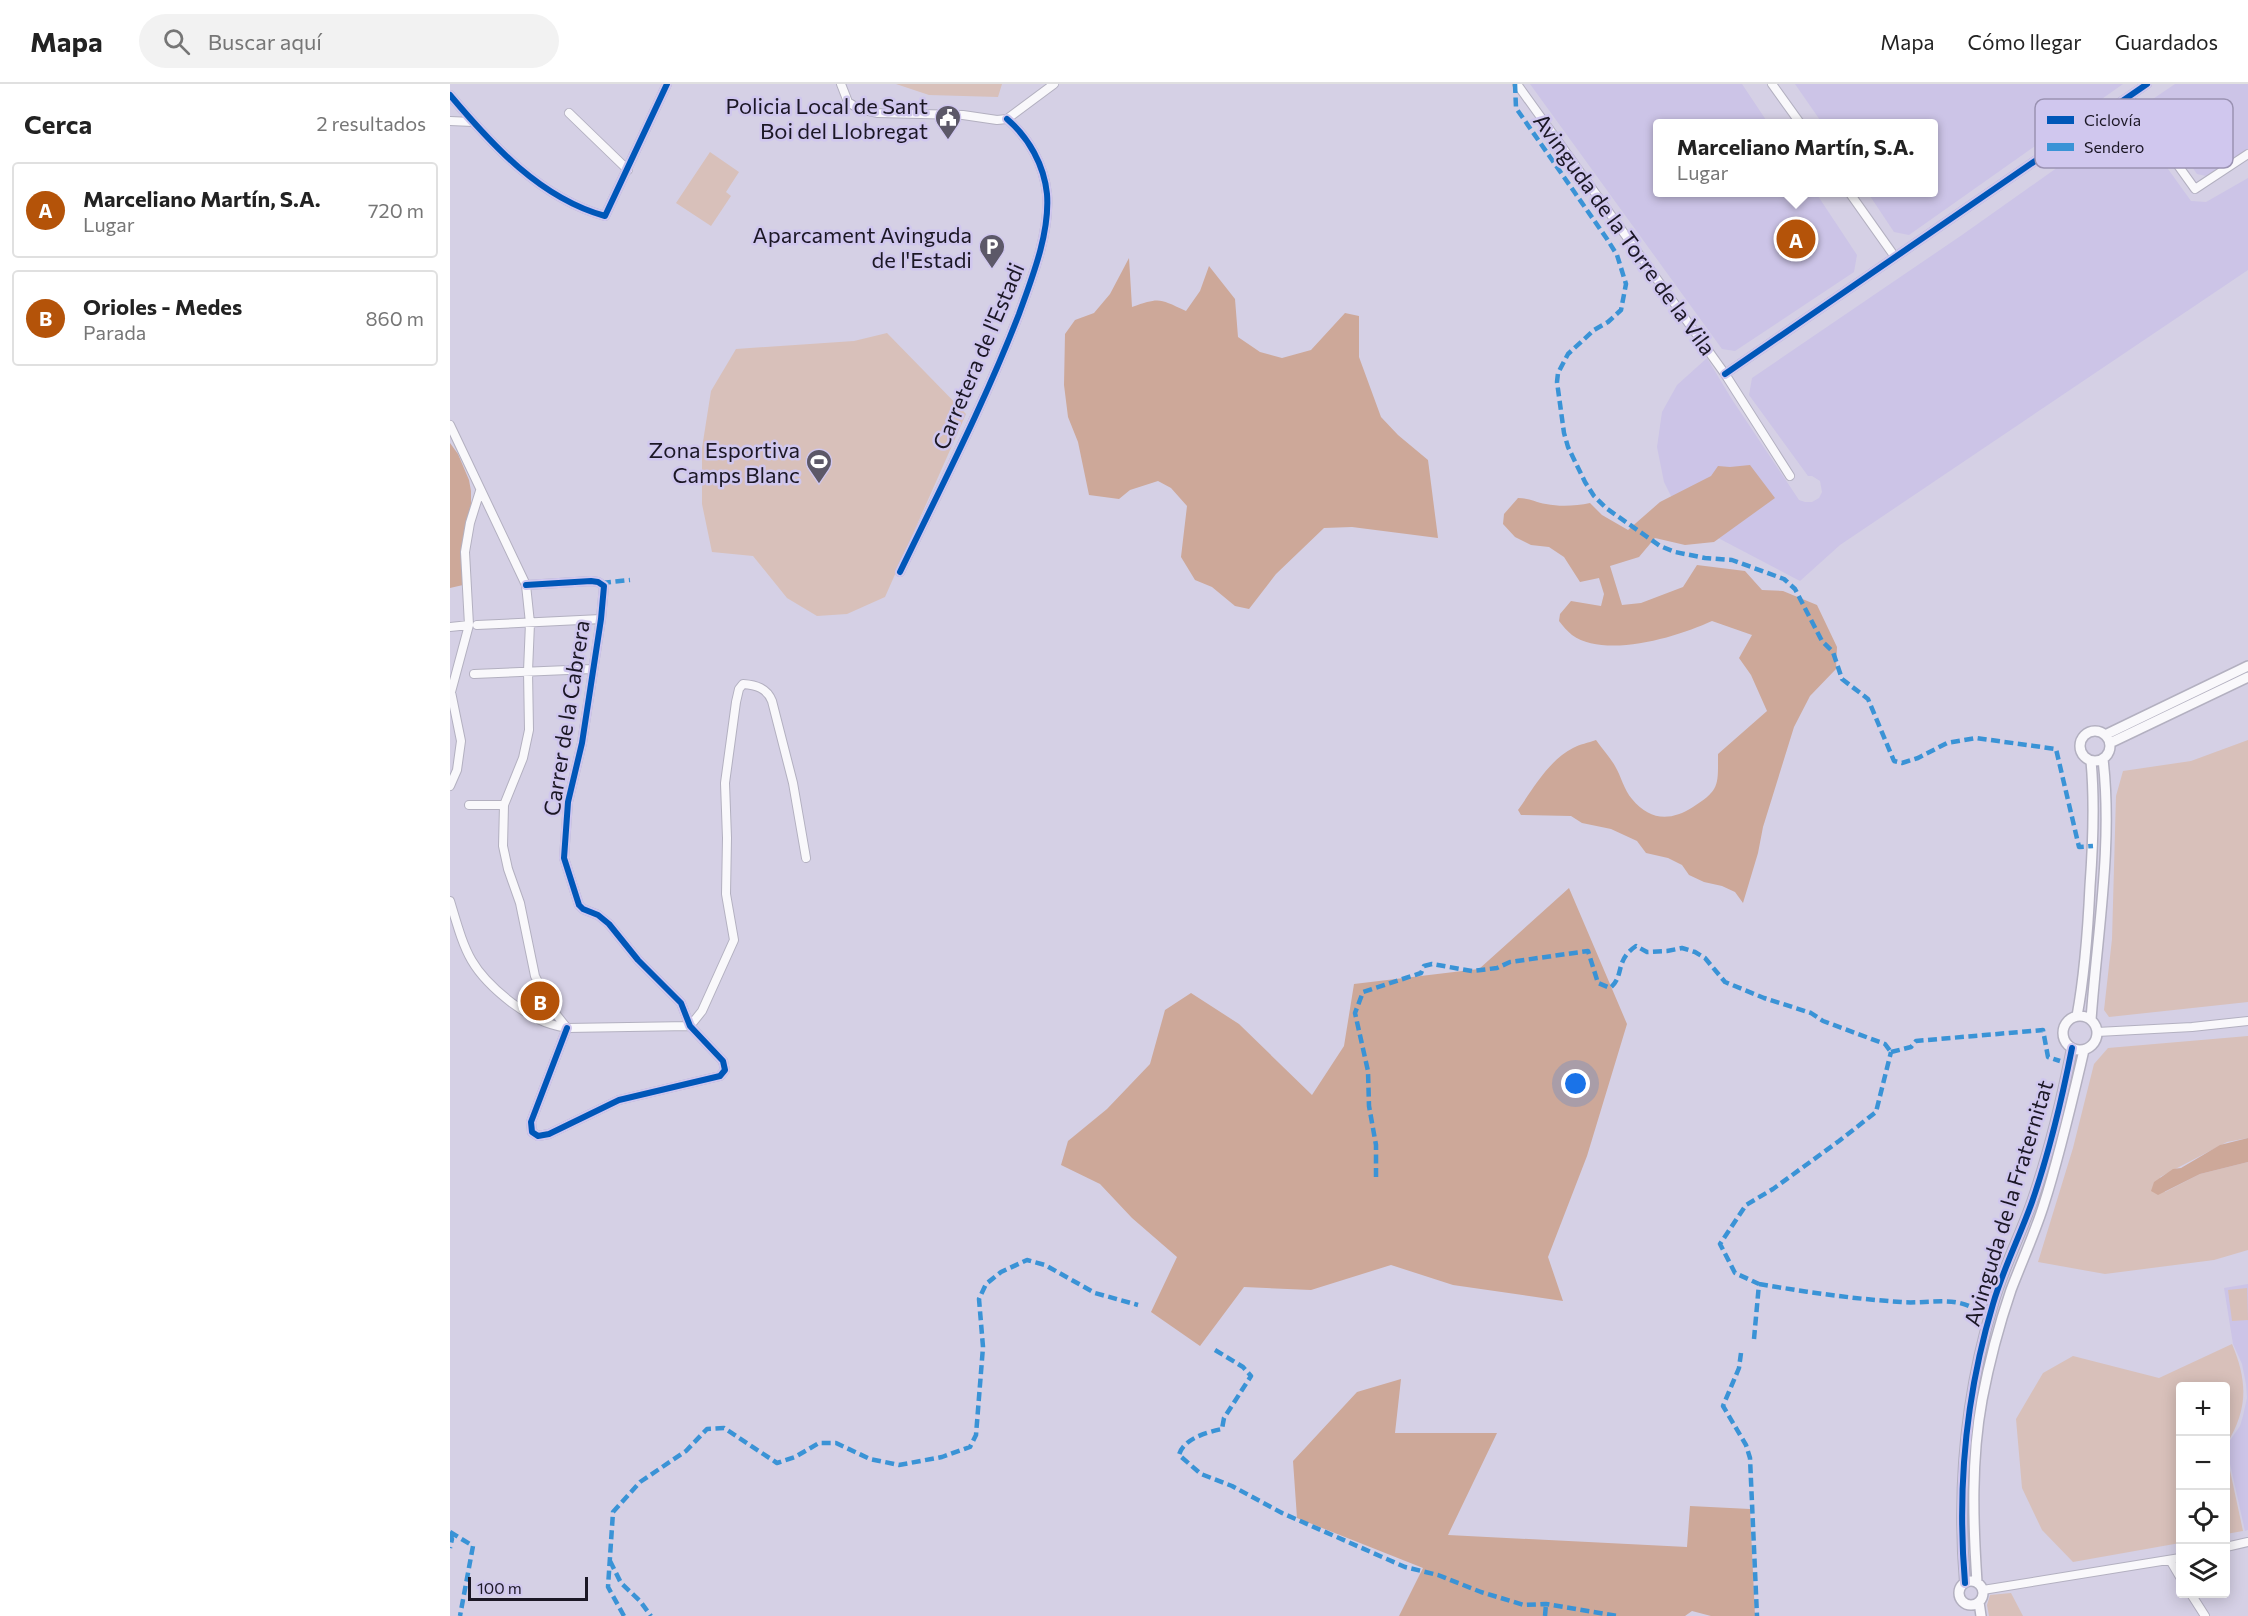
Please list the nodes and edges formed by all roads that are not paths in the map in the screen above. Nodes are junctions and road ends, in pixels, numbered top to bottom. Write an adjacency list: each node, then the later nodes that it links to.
1 (667, 84): 20 (street)
2 (840, 84): 11 (street)
3 (1054, 84): 11 (street)
4 (1517, 84): 23 (street, Avinguda de la Torre de la Vila)
5 (1772, 84): 12 (street)
6 (2147, 84): 8 (street)
7 (450, 95): 14 (street)
8 (2129, 97): 9 (street)
9 (2126, 99)
10 (569, 113): 20 (street)
11 (1007, 119): 27 (street, Carretera de l'Estadi)
12 (1797, 119)
13 (450, 121): 14 (street)
14 (473, 122): 20 (street)
15 (2248, 154): 17 (street)
16 (2035, 161): 22 (street)
17 (2233, 164)
18 (2180, 168): 19 (street)
19 (2227, 168)
20 (628, 170)
21 (1853, 197): 22 (street)
22 (1895, 257): 23 (street)
23 (1725, 374): 25 (street, Avinguda de la Torre de la Vila)
24 (451, 430): 26 (street)
25 (1790, 476)
26 (480, 491): 28 (street); 31 (street)
27 (900, 572)
28 (526, 585): 29 (street, Carrer de la Cabrera); 30 (street)
29 (601, 619): 30 (street); 34 (street, Carrer de la Cabrera)
30 (530, 623): 31 (street); 35 (street)
31 (473, 625): 32 (street); 41 (street)
32 (450, 627)
33 (2248, 666): 38 (street)
34 (592, 669): 35 (street); 49 (street, Carrer de la Cabrera)
35 (528, 671): 36 (street); 43 (street)
36 (474, 674)
37 (2248, 677): 38 (street)
38 (2108, 739): 39 (street); 40 (street)
39 (2103, 759): 40 (street); 47 (street)
40 (2091, 761): 46 (street)
41 (450, 786)
42 (469, 805): 43 (street)
43 (504, 805): 50 (street)
44 (806, 858): 49 (street)
45 (450, 901): 50 (street)
46 (2077, 1016): 47 (street); 52 (street)
47 (2091, 1020): 51 (street)
48 (2248, 1021): 51 (street)
49 (690, 1026): 50 (street); 50 (street, Carrer de la Cabrera)
50 (567, 1028)
51 (2097, 1032): 53 (street)
52 (2072, 1048): 53 (street); 59 (street, Avinguda de la Fraternitat)
53 (2084, 1050): 60 (street, Avinguda de la Fraternitat)
54 (2248, 1542): 55 (street)
55 (2230, 1546)
56 (2176, 1559): 57 (street)
57 (2170, 1560): 58 (street); 60 (street)
58 (2176, 1569)
59 (1965, 1583): 60 (street); 63 (street)
60 (1980, 1586): 62 (street)
61 (2194, 1598): 66 (street)
62 (1979, 1602): 63 (street); 65 (street)
63 (1967, 1605): 64 (street)
64 (1969, 1616)
65 (1981, 1616)
66 (2205, 1616)

